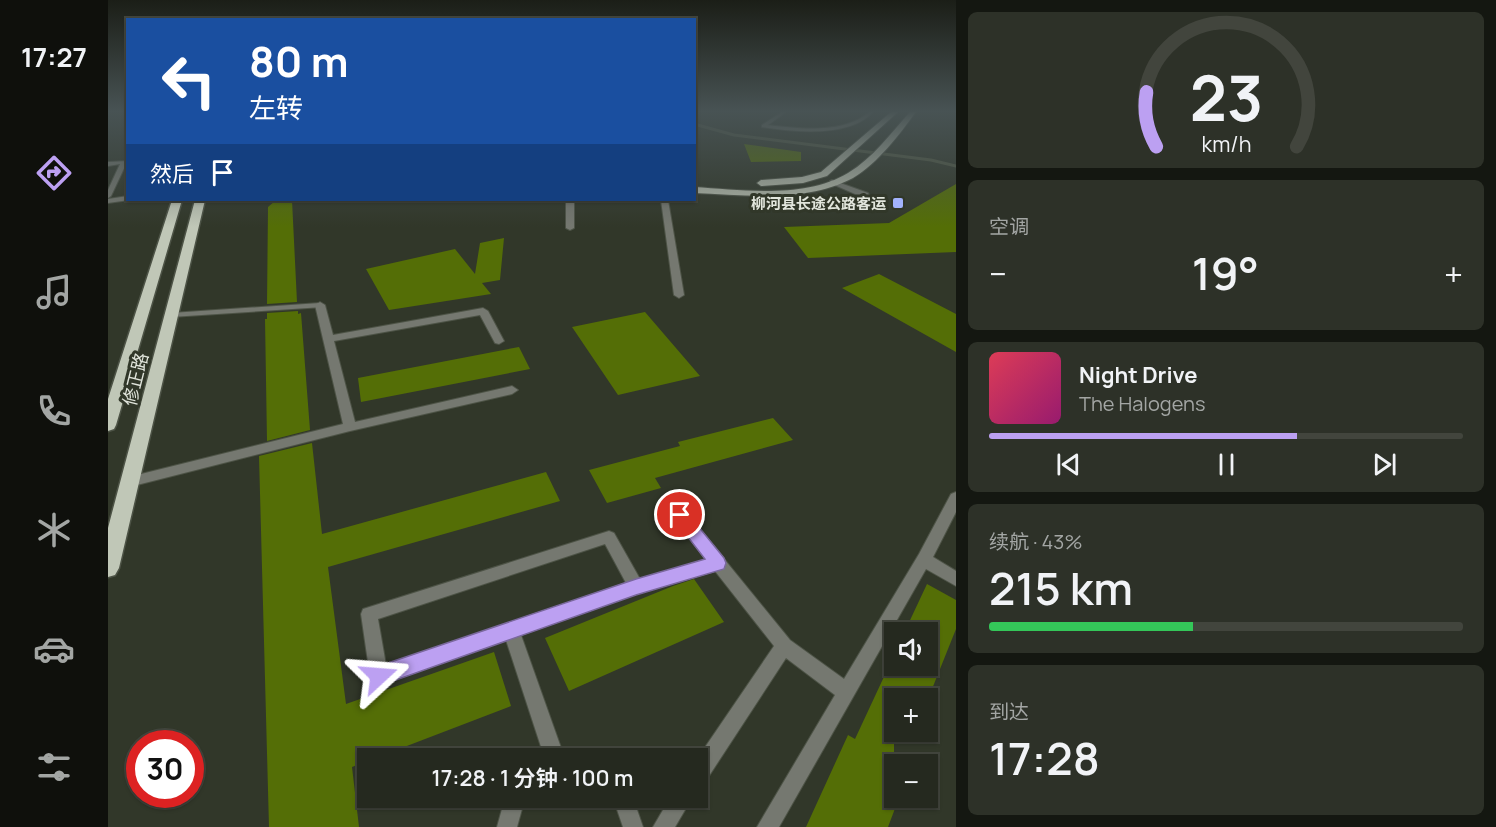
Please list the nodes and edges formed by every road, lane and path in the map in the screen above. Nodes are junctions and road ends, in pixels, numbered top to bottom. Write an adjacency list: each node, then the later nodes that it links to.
1 (853, 151): 5 (main road)
2 (879, 151): 6 (main road)
3 (126, 162): 4 (lane); 9 (lane)
4 (108, 164)
5 (696, 182)
6 (832, 182): 7 (main road); 8 (street)
7 (696, 190)
8 (865, 195)
9 (108, 198): 10 (lane)
10 (126, 198)
11 (177, 201): 22 (highway, 修正路)
12 (200, 201): 18 (highway, 修正路)
13 (570, 201): 15 (street)
14 (664, 201): 16 (street)
15 (570, 228)
16 (679, 295)
17 (320, 305): 18 (lane); 19 (street)
18 (171, 315): 24 (highway, 修正路)
19 (329, 339): 20 (street); 23 (street)
20 (499, 341)
21 (512, 390): 23 (street)
22 (108, 425)
23 (350, 427): 24 (street)
24 (129, 482): 29 (highway, 修正路)
25 (956, 498): 27 (street)
26 (680, 515): 28 (street)
27 (924, 559): 30 (street); 34 (street)
28 (718, 563): 31 (street); 33 (street)
29 (108, 568)
30 (956, 579)
31 (636, 587): 32 (street); 32 (street)
32 (512, 632): 35 (street)
33 (784, 646): 34 (street); 36 (street)
34 (846, 692): 43 (street)
35 (551, 748)
36 (708, 760)
37 (512, 808): 40 (street)
38 (626, 808): 41 (street)
39 (675, 808): 42 (street)
40 (507, 827)
41 (633, 827)
42 (663, 827)
43 (766, 827)

